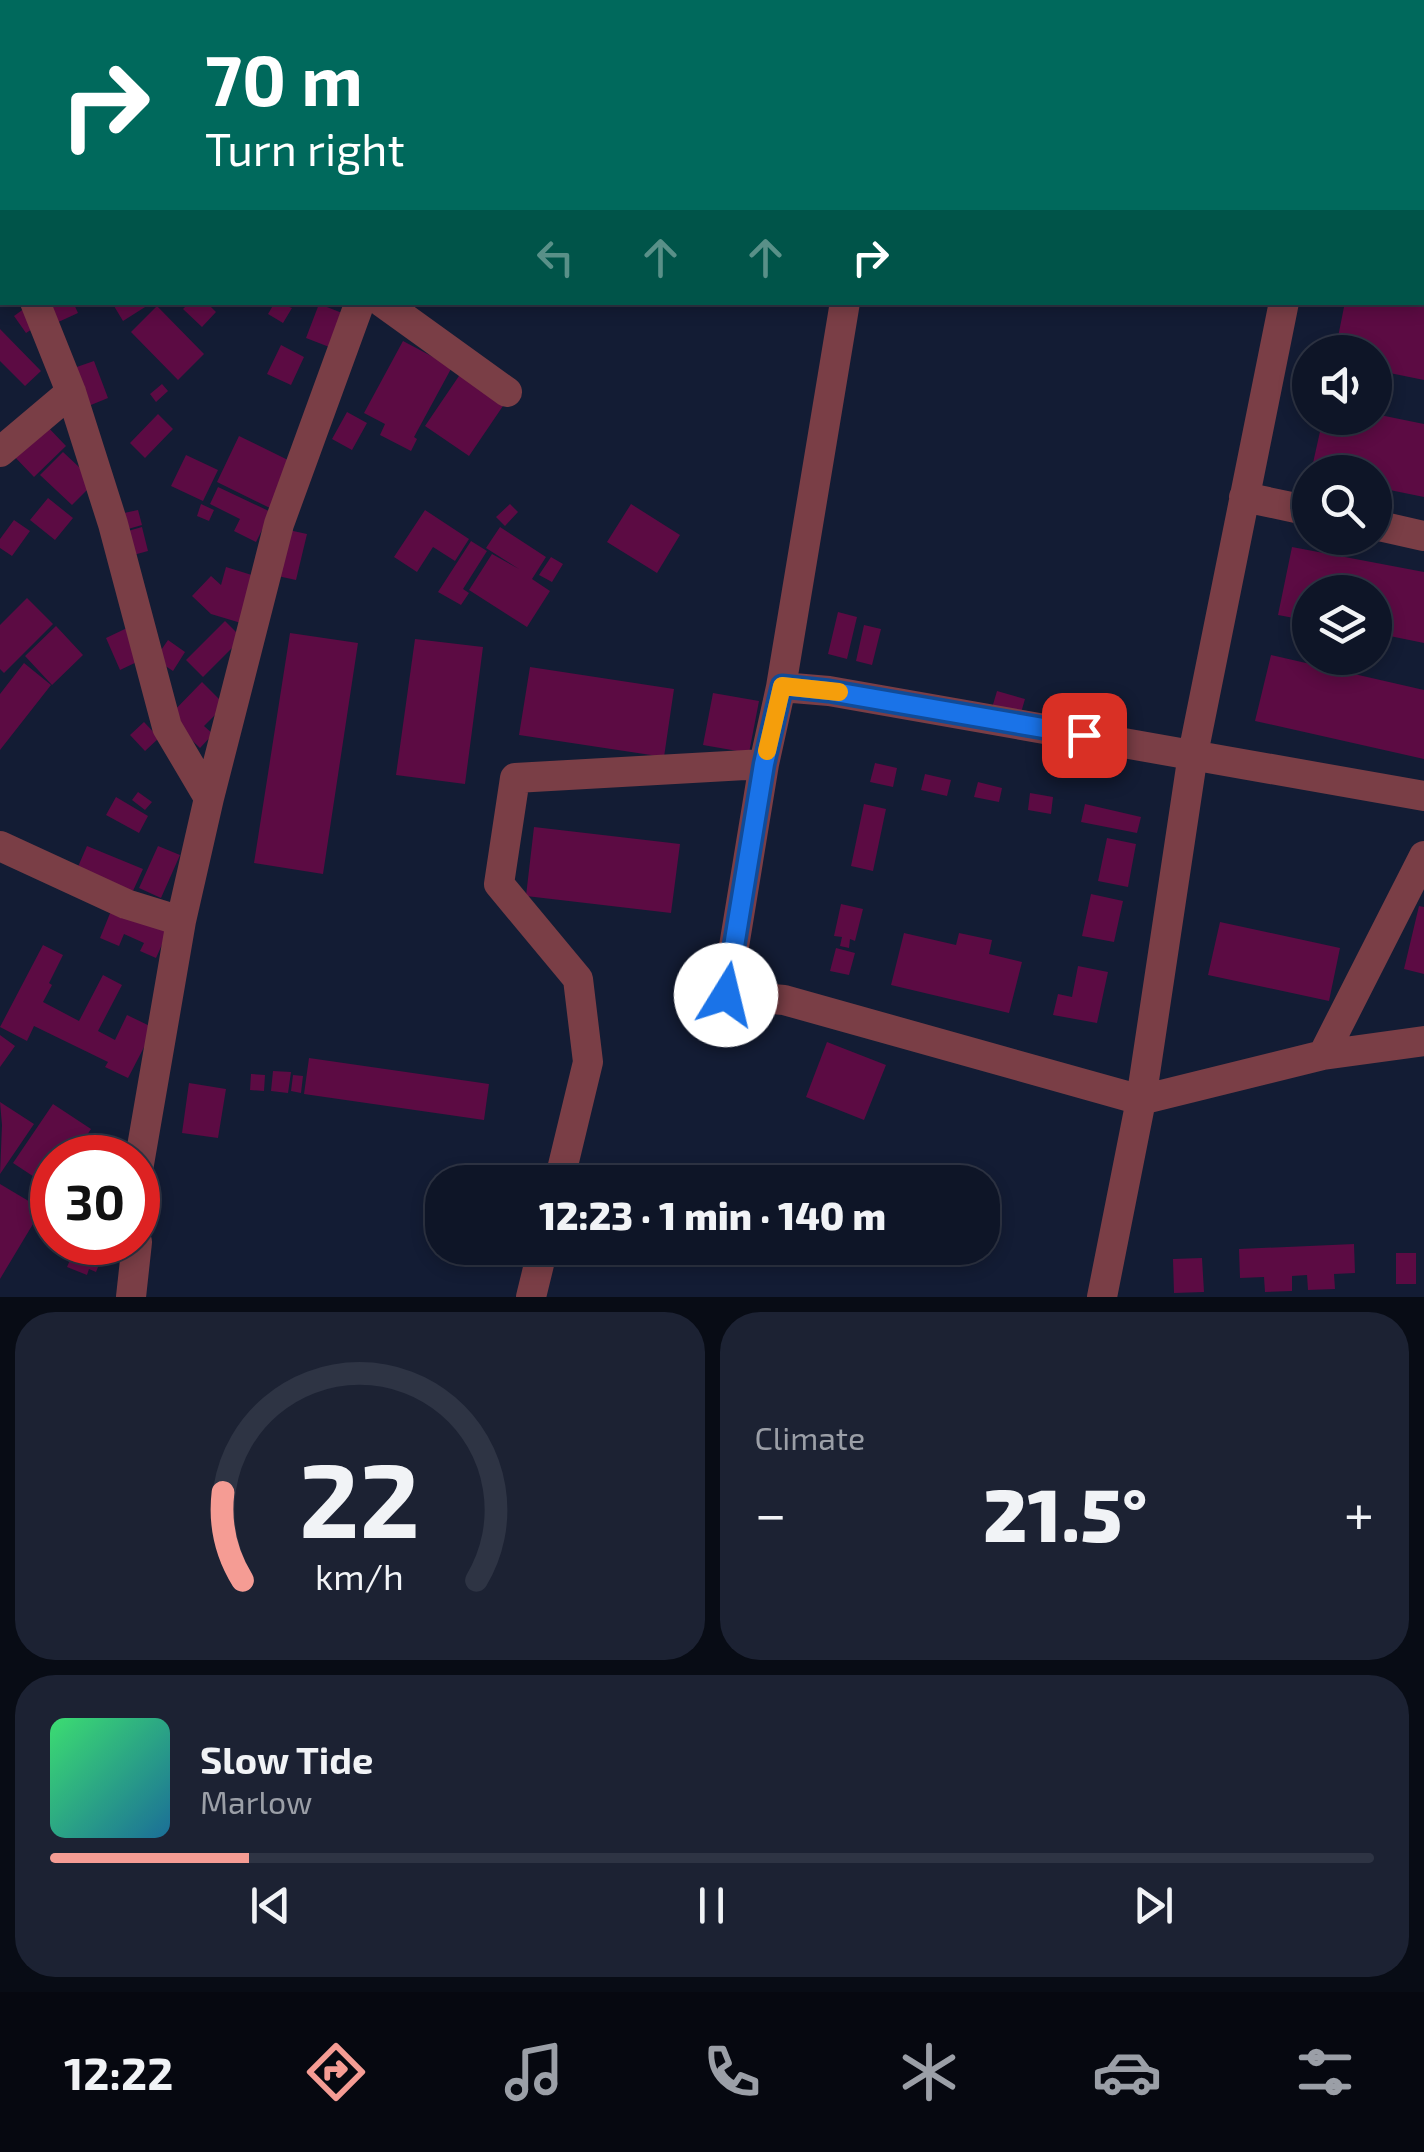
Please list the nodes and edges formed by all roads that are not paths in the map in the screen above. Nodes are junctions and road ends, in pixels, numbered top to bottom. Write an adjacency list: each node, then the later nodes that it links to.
1 (36, 305): 6 (street)
2 (359, 305): 17 (street)
3 (386, 305): 7 (street)
4 (845, 305): 13 (street)
5 (1283, 305): 9 (street)
6 (71, 392): 8 (street); 17 (street)
7 (507, 392)
8 (0, 452)
9 (1244, 497): 10 (street); 14 (street)
10 (1292, 507)
11 (1392, 529): 12 (street)
12 (1424, 536)
13 (782, 686): 14 (street); 15 (street)
14 (1193, 754): 16 (street); 23 (street)
15 (764, 764): 23 (street); 25 (street)
16 (1424, 796)
17 (209, 798): 20 (street)
18 (0, 846): 20 (street)
19 (1424, 856): 22 (street)
20 (182, 921): 24 (street)
21 (1424, 1040): 22 (street)
22 (1323, 1055): 23 (street)
23 (1141, 1100): 30 (street)
24 (144, 1135)
25 (563, 1165)
26 (134, 1265): 28 (street)
27 (539, 1265): 29 (street)
28 (131, 1297)
29 (531, 1297)
30 (1102, 1297)

